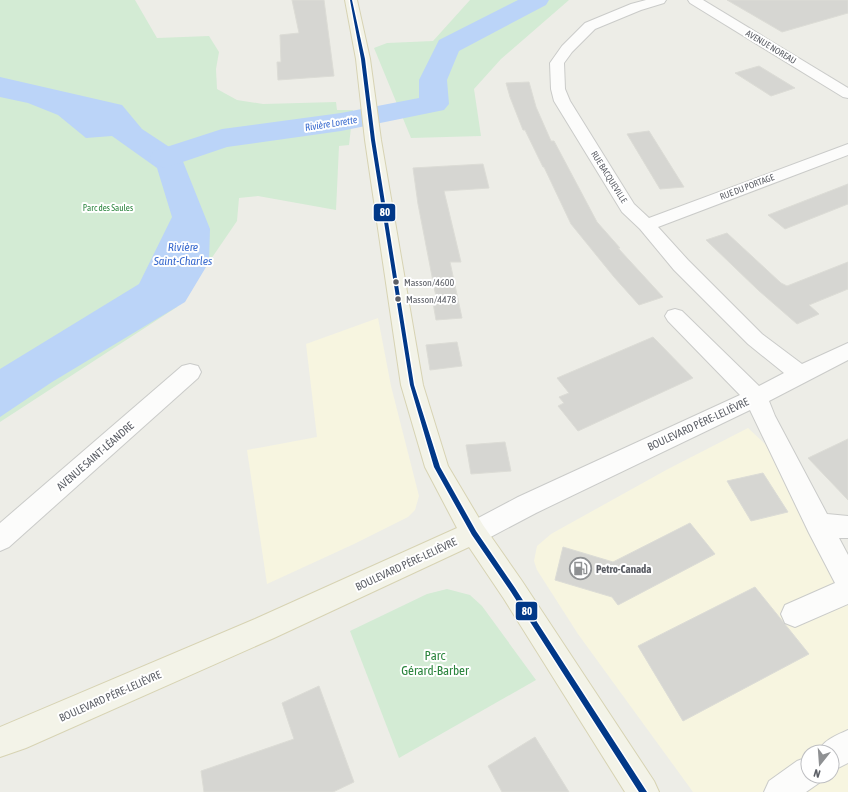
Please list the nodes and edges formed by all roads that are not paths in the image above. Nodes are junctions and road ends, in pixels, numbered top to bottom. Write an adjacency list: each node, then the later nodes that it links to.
1 (351, 0): 14 (main road)
2 (660, 0): 6 (street, RUE BACQUEVILLE)
3 (694, 0): 4 (street, AVENUE NOREAU)
4 (848, 94)
5 (848, 149): 6 (street, RUE DU PORTAGE)
6 (646, 225): 10 (street, RUE BACQUEVILLE)
7 (674, 316): 11 (street)
8 (848, 351): 10 (street, BOULEVARD PÈRE-LELIÈVRE)
9 (190, 372): 15 (street, AVENUE SAINT-LÉANDRE)
10 (801, 375): 11 (street, BOULEVARD PÈRE-LELIÈVRE)
11 (756, 397): 12 (street); 14 (street, BOULEVARD PÈRE-LELIÈVRE)
12 (818, 525): 13 (street); 16 (street)
13 (848, 527)
14 (474, 533): 19 (main road, BOULEVARD PÈRE-LELIÈVRE); 21 (main road)
15 (0, 539)
16 (848, 581)
17 (848, 591): 18 (street)
18 (795, 614)
19 (0, 742)
20 (800, 778): 22 (street)
21 (643, 792)
22 (780, 792)

